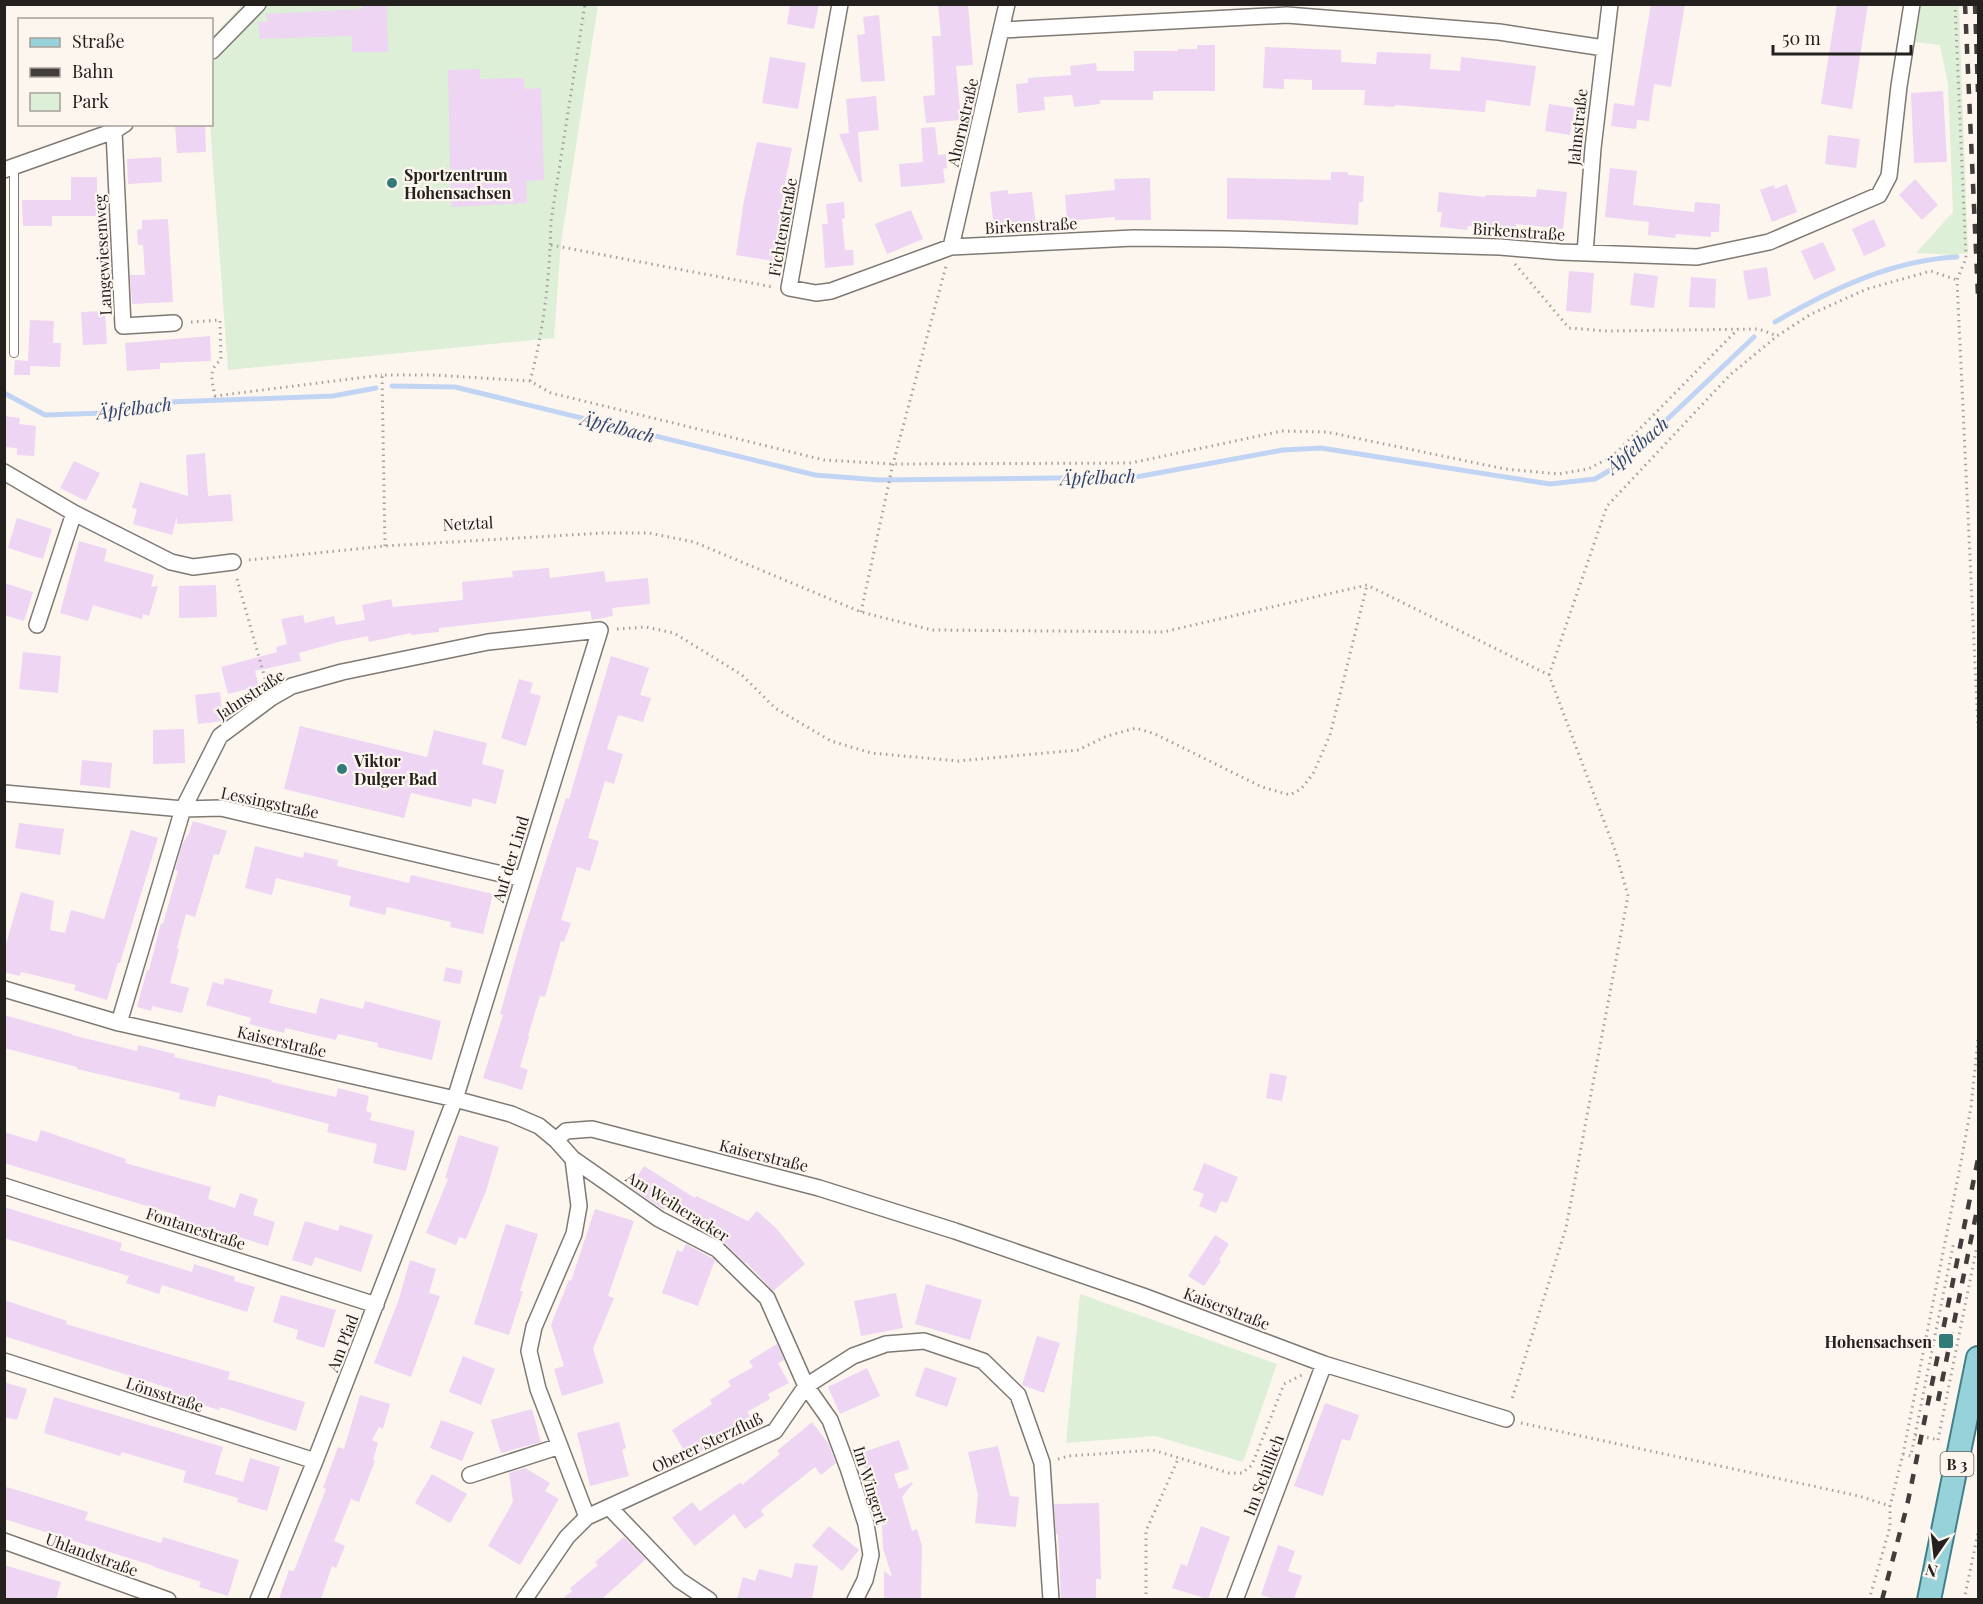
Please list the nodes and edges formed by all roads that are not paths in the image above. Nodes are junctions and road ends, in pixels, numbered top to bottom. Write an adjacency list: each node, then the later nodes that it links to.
1 (258, 4): 8 (street)
2 (840, 4): 11 (street, Fichtenstraße)
3 (1007, 4): 6 (street, Ahornstraße)
4 (1610, 4): 7 (street, Jahnstraße)
5 (1912, 4): 12 (street, Birkenstraße)
6 (1002, 30): 7 (street); 11 (street, Ahornstraße)
7 (1604, 48): 12 (street, Jahnstraße)
8 (213, 50)
9 (120, 128): 10 (street, Langewiesenweg); 13 (street, Langewiesenweg)
10 (9, 169): 14 (lane)
11 (951, 247): 12 (street, Birkenstraße)
12 (1584, 253)
13 (174, 323)
14 (14, 352)
15 (4, 472): 16 (street)
16 (75, 513): 17 (street); 18 (street)
17 (233, 562)
18 (37, 625)
19 (600, 630): 21 (street, Jahnstraße); 22 (street, Auf der Lind)
20 (4, 793): 21 (street, Lessingstraße)
21 (183, 809): 22 (street, Lessingstraße); 24 (street, Jahnstraße)
22 (523, 879): 25 (street, Auf der Lind)
23 (4, 990): 24 (street, Kaiserstraße)
24 (119, 1023): 25 (street, Kaiserstraße)
25 (455, 1099): 26 (street, Kaiserstraße); 29 (street, Am Pfad)
26 (556, 1140): 27 (street, Am Weiheracker); 32 (street, Kaiserstraße)
27 (573, 1159): 33 (street, Am Weiheracker); 35 (street)
28 (4, 1186): 29 (street, Fontanestraße)
29 (376, 1305): 36 (street, Am Pfad)
30 (1978, 1358): 48 (main road, B 3)
31 (4, 1361): 36 (street, Lönsstraße)
32 (1324, 1364): 34 (street, Kaiserstraße); 47 (street, Im Schillich)
33 (806, 1386): 38 (street, Oberer Sterzfluß); 45 (street, Im Wingert); 46 (street, Oberer Sterzfluß)
34 (1506, 1419)
35 (560, 1446): 37 (street); 39 (street)
36 (315, 1461): 42 (street, Am Pfad)
37 (470, 1475)
38 (609, 1507): 39 (street, Oberer Sterzfluß); 44 (street)
39 (587, 1517): 43 (street, Oberer Sterzfluß)
40 (4, 1541): 41 (street, Uhlandstraße)
41 (168, 1599)
42 (258, 1599)
43 (524, 1599)
44 (709, 1599)
45 (855, 1599)
46 (1051, 1599)
47 (1235, 1599)
48 (1929, 1599)

